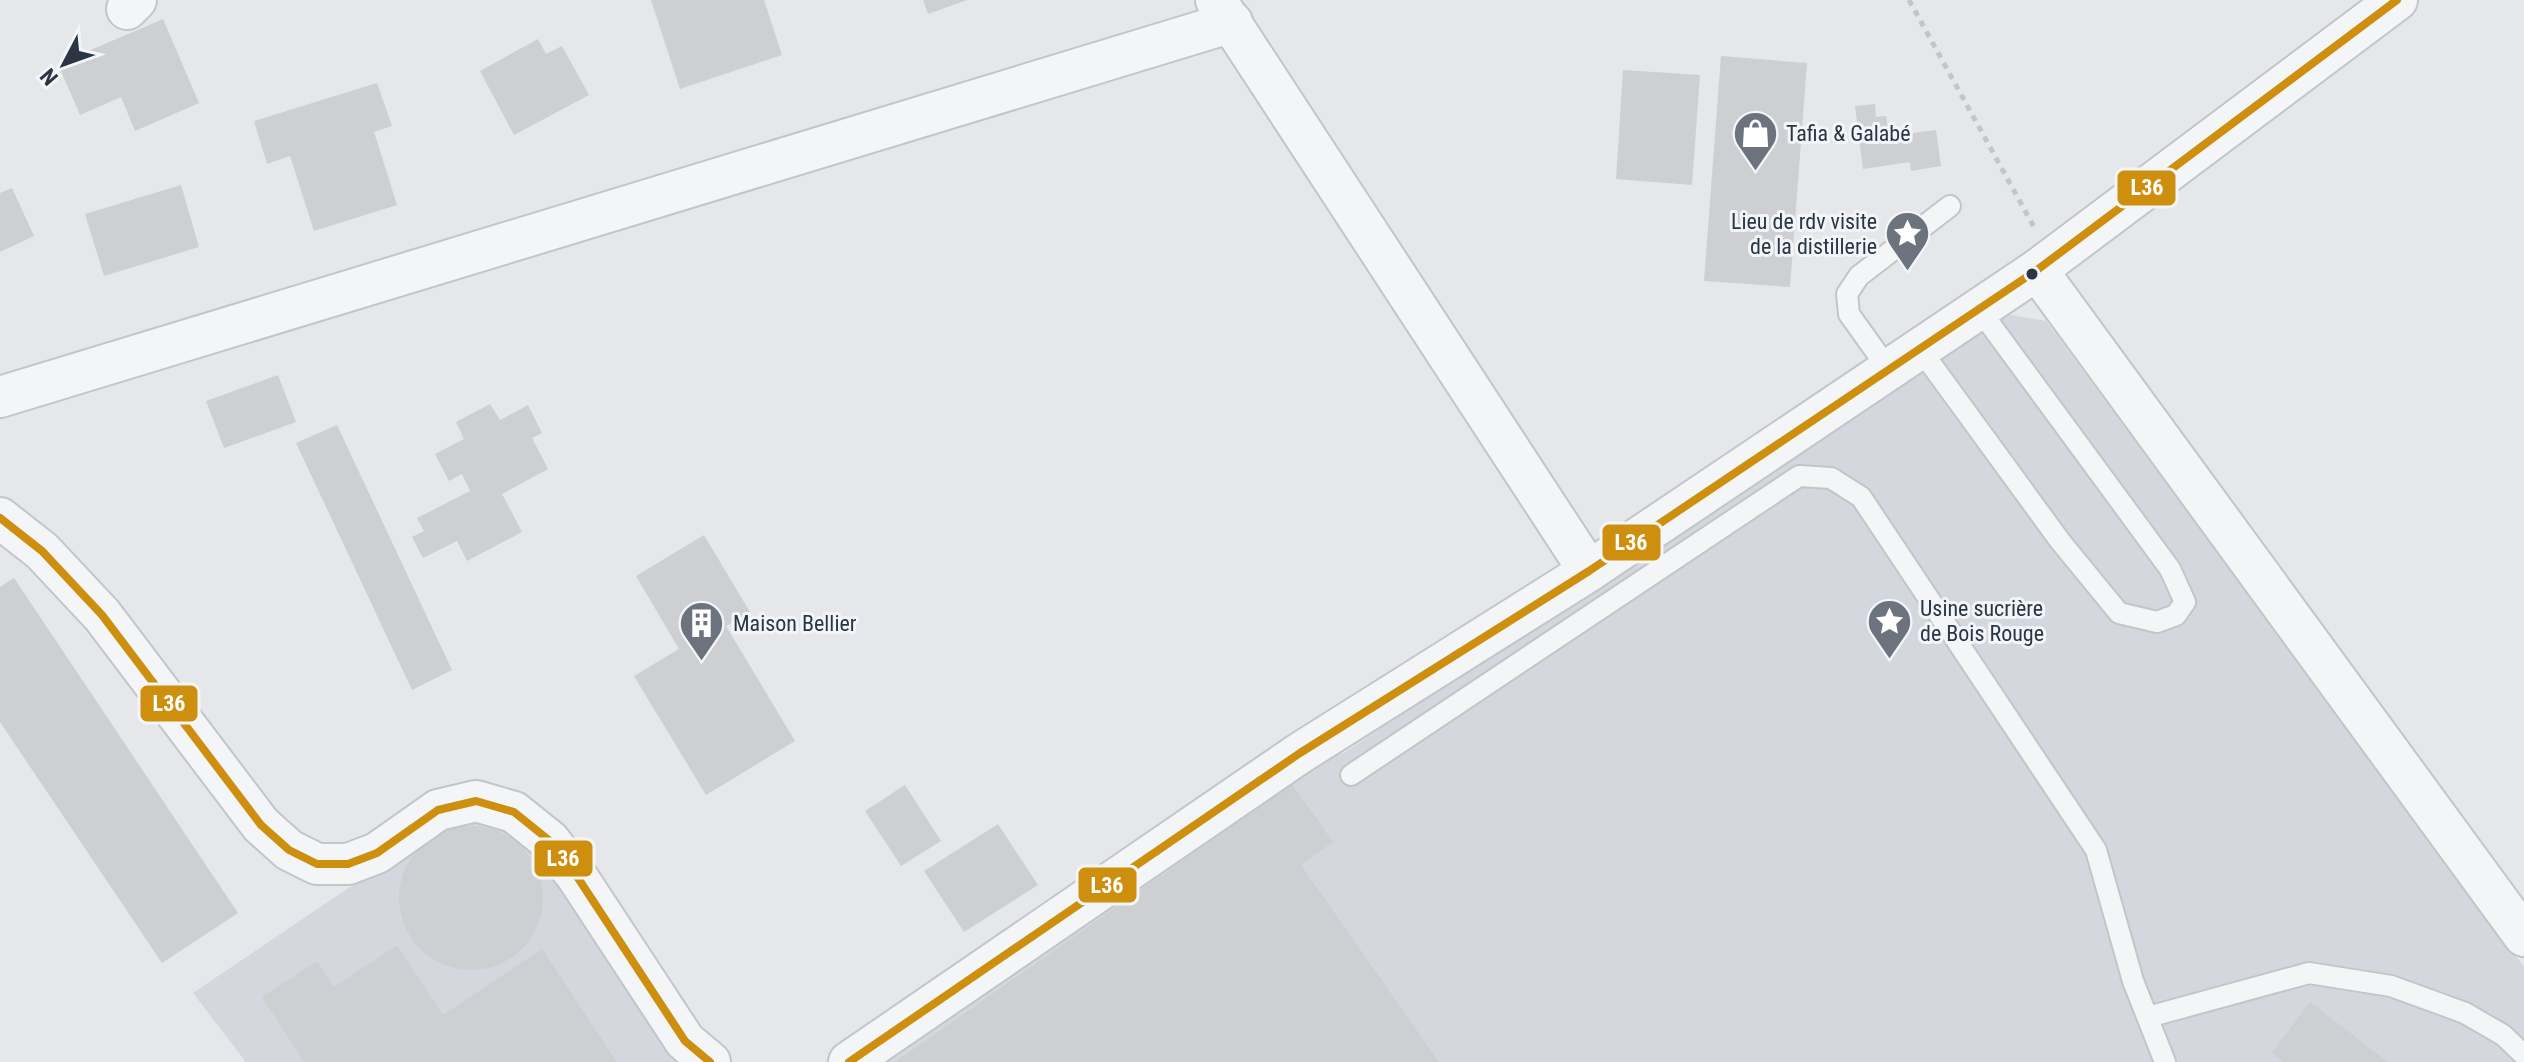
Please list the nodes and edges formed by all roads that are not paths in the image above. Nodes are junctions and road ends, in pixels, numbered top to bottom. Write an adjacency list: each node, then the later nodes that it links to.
1 (2397, 0): 4 (street)
2 (1224, 11): 7 (street); 9 (street)
3 (1950, 206): 6 (lane)
4 (2037, 270): 5 (street); 11 (street)
5 (1979, 309): 6 (street); 6 (lane)
6 (1905, 360): 9 (street)
7 (0, 397)
8 (0, 518): 14 (street)
9 (1589, 571): 15 (street)
10 (1351, 775): 12 (lane)
11 (2524, 936)
12 (2148, 1017): 13 (lane); 16 (lane)
13 (2524, 1055)
14 (710, 1062)
15 (849, 1062)
16 (2165, 1062)

